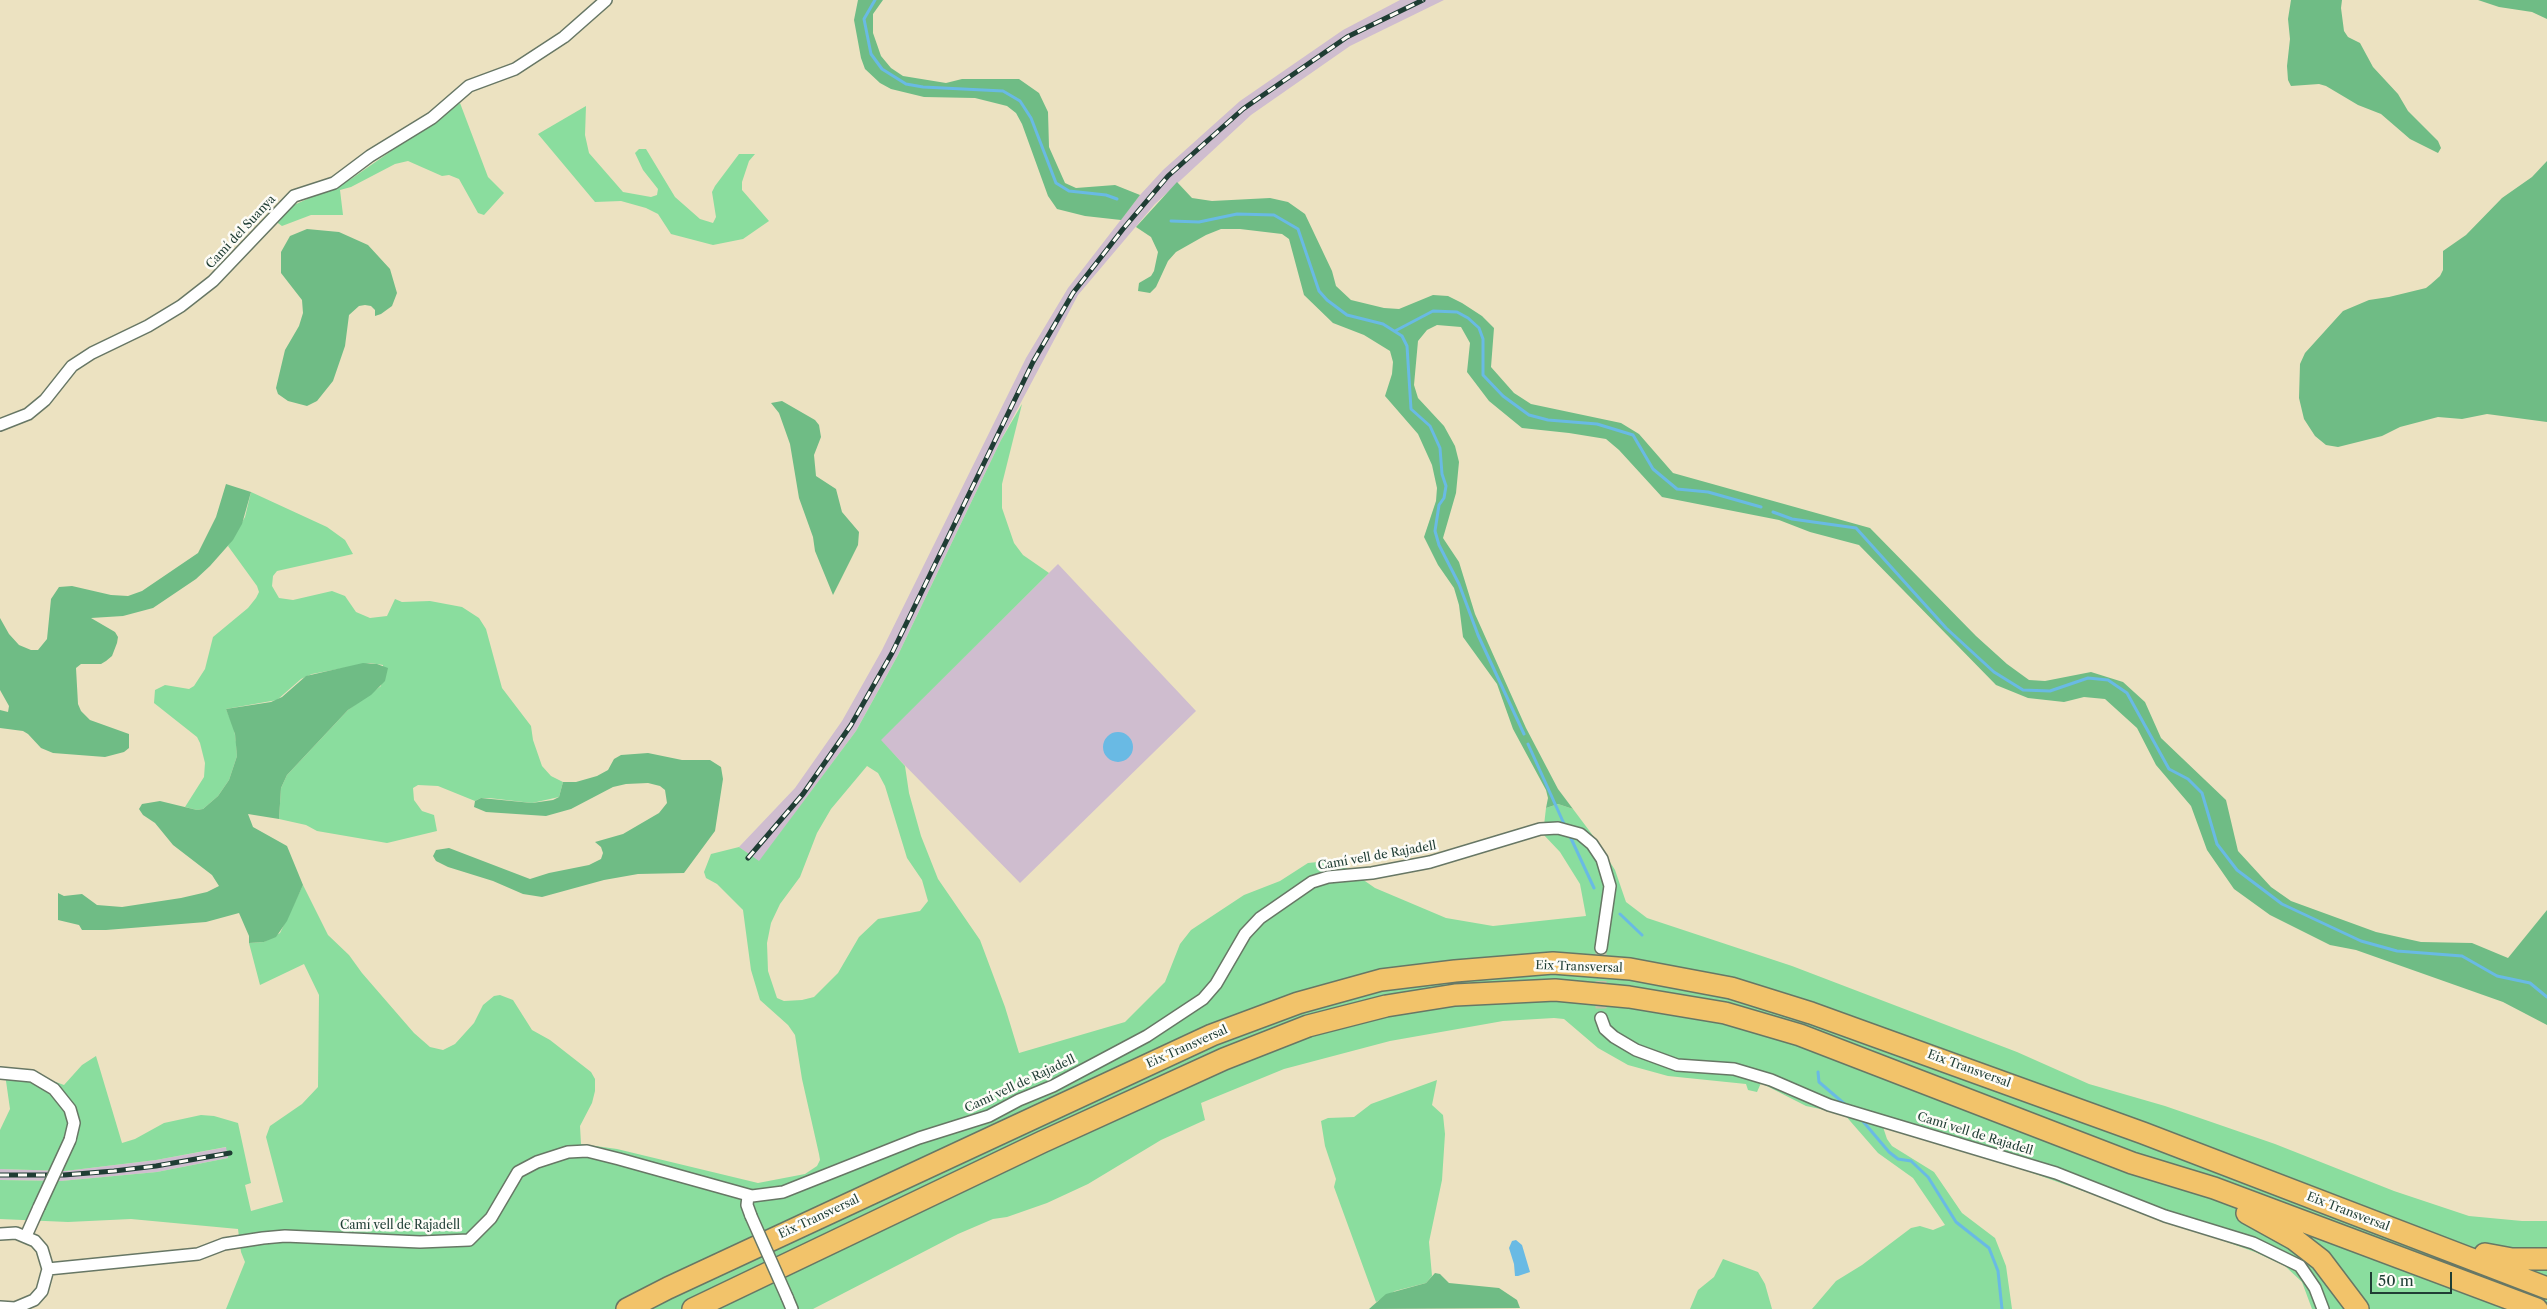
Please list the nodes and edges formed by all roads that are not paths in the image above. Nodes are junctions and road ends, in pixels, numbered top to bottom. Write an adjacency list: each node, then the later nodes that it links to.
1 (606, 0): 2 (street, Camí del Suanya)
2 (0, 425)
3 (1601, 948): 7 (street, Camí vell de Rajadell)
4 (1601, 1018): 18 (street, Camí vell de Rajadell)
5 (0, 1073): 10 (street, bridge)
6 (2132, 1162): 16 (highway, Eix Transversal); 19 (highway); 20 (highway, Eix Transversal)
7 (748, 1196): 12 (street, Camí vell de Rajadell); 17 (street, bridge)
8 (2400, 1232): 11 (highway); 13 (highway, Eix Transversal); 15 (highway, Eix Transversal)
9 (0, 1234): 10 (street)
10 (26, 1236): 12 (street)
11 (2547, 1259)
12 (48, 1269): 14 (street)
13 (2547, 1288)
14 (0, 1307)
15 (627, 1309)
16 (693, 1309)
17 (792, 1309)
18 (2323, 1309)
19 (2358, 1309)
20 (2537, 1309)

